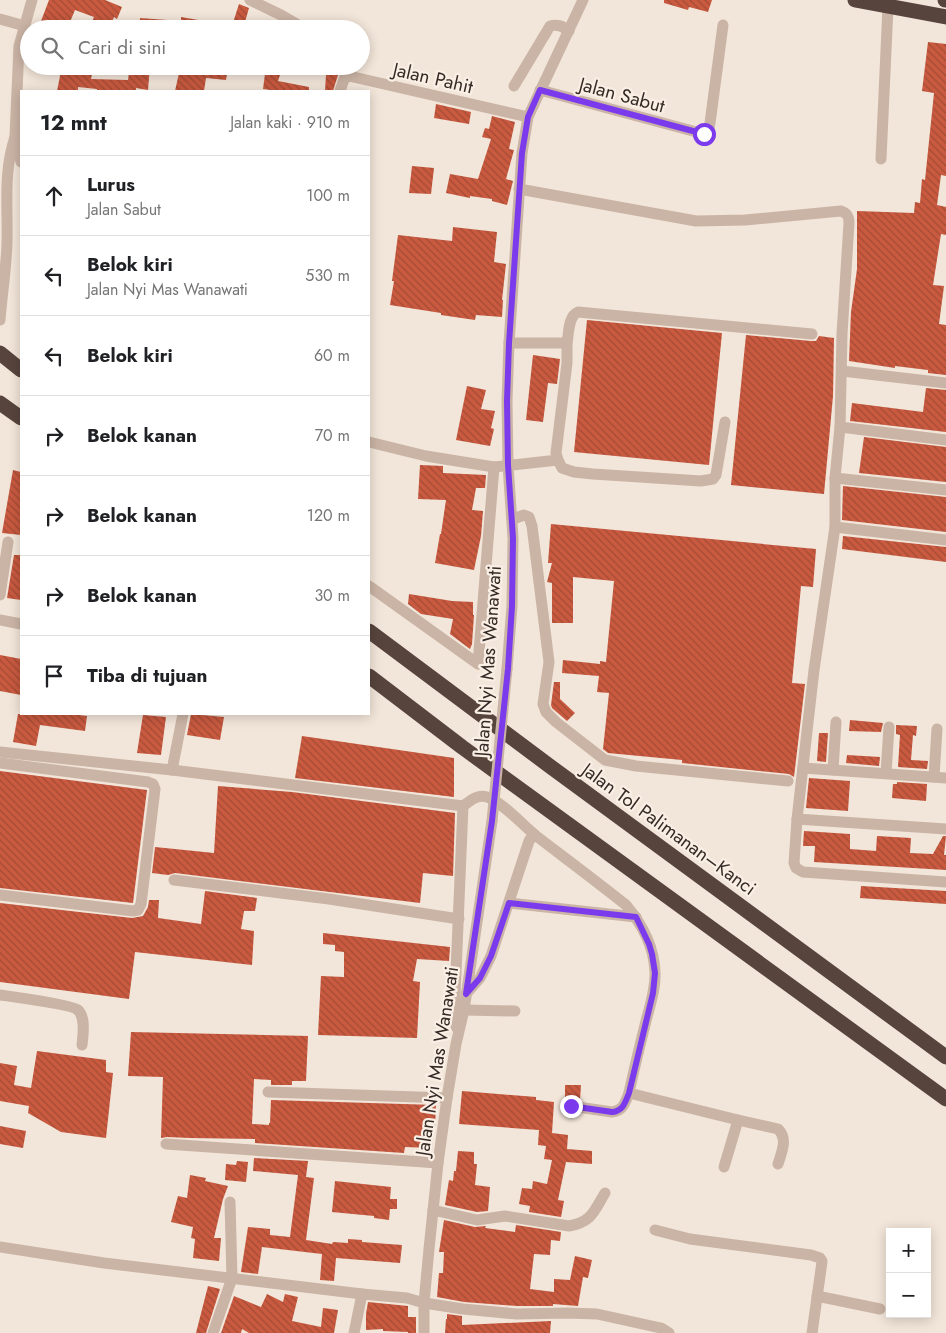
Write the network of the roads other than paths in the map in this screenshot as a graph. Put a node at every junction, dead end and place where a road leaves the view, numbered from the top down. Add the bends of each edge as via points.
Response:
1 (32, 0) edge
2 (250, 0) edge
3 (583, 0) edge
4 (855, 0) edge
5 (888, 7) junction
6 (946, 17) edge
7 (0, 18) edge
8 (26, 20) edge
9 (291, 20) edge
10 (20, 25) edge
11 (723, 25) dead end
12 (569, 31) junction
13 (20, 42) edge
14 (514, 86) dead end
15 (340, 90) edge
16 (540, 90) junction
17 (528, 117) junction
18 (14, 137) junction
19 (5, 148) edge
20 (20, 158) edge
21 (881, 159) dead end
22 (519, 189) junction
23 (0, 320) edge
24 (812, 334) dead end
25 (509, 343) junction
26 (568, 343) junction
27 (0, 353) edge
28 (20, 369) edge
29 (842, 371) junction
30 (946, 383) edge
31 (0, 403) edge
32 (20, 417) edge
33 (725, 422) dead end
34 (840, 427) junction
35 (946, 440) edge
36 (370, 442) edge
37 (558, 460) junction
38 (508, 465) junction
39 (494, 467) junction
40 (835, 478) junction
41 (946, 490) edge
42 (513, 519) junction
43 (835, 527) junction
44 (946, 540) edge
45 (8, 542) dead end
46 (370, 587) edge
47 (0, 595) edge
48 (0, 620) edge
49 (20, 624) edge
50 (370, 632) edge
51 (370, 677) edge
52 (183, 715) edge
53 (836, 722) dead end
54 (889, 727) dead end
55 (937, 729) dead end
56 (0, 752) edge
57 (0, 763) edge
58 (803, 768) junction
59 (172, 770) junction
60 (833, 770) junction
61 (886, 774) junction
62 (940, 777) edge
63 (788, 781) dead end
64 (463, 806) junction
65 (797, 820) junction
66 (946, 829) edge
67 (534, 834) junction
68 (174, 880) dead end
69 (946, 882) edge
70 (0, 895) edge
71 (509, 903) junction
72 (636, 917) junction
73 (459, 919) junction
74 (466, 994) junction
75 (0, 995) edge
76 (464, 1010) junction
77 (515, 1011) dead end
78 (456, 1044) junction
79 (82, 1045) dead end
80 (946, 1058) edge
81 (268, 1092) dead end
82 (629, 1093) junction
83 (447, 1098) junction
84 (946, 1099) edge
85 (571, 1106) dead end
86 (738, 1120) junction
87 (166, 1144) dead end
88 (438, 1163) junction
89 (778, 1164) dead end
90 (724, 1167) dead end
91 (605, 1193) dead end
92 (230, 1202) dead end
93 (433, 1210) junction
94 (655, 1230) dead end
95 (0, 1247) edge
96 (232, 1278) junction
97 (362, 1294) junction
98 (817, 1296) junction
99 (424, 1303) junction
100 (880, 1309) dead end
101 (213, 1333) edge
102 (354, 1333) edge
103 (424, 1333) edge
104 (669, 1333) edge
105 (812, 1333) edge

1 - 8 street
2 - 9 street
3 - 12 street, Jalan Nyi Mas Wanawati
4 - 5 highway
5 - 6 highway
5 - 21 street
7 - 10 street
11 - 16 street, Jalan Sabut via 709,130 704,134
12 - 14 street via 561,26 550,26
12 - 16 street, Jalan Nyi Mas Wanawati
13 - 18 street
15 - 17 street, Jalan Pahit via 344,79 349,76
16 - 17 street, Jalan Nyi Mas Wanawati
17 - 22 street, Jalan Nyi Mas Wanawati
18 - 19 street
18 - 20 street
19 - 23 street via 7,245
22 - 25 street, Jalan Nyi Mas Wanawati
22 - 29 street via 696,221 845,212 849,223
24 - 26 street via 578,312 572,317
25 - 26 street
25 - 38 street, Jalan Nyi Mas Wanawati
26 - 37 street via 556,454
27 - 28 highway
29 - 30 street
29 - 34 street
31 - 32 highway
33 - 37 street via 716,476 701,482 574,472 562,468
34 - 35 street
34 - 40 street
36 - 39 street via 426,456
37 - 38 street
38 - 39 street
38 - 42 street, Jalan Nyi Mas Wanawati
39 - 46 street via 478,664
40 - 41 street
40 - 43 street
42 - 63 street via 524,515 529,517 532,526 549,662 543,704 556,722 605,760 616,763
42 - 74 street, Jalan Nyi Mas Wanawati, bridge via 508,669 492,821
43 - 44 street
43 - 58 street
45 - 47 street
48 - 49 street
50 - 80 highway, Jalan Tol Palimanan–Kanci
51 - 84 highway
52 - 59 street
53 - 60 street
54 - 61 street
55 - 62 street
56 - 59 street
57 - 70 street via 148,782 155,789 138,910
58 - 60 street
58 - 65 street
59 - 64 street
60 - 61 street
61 - 62 street
64 - 67 street via 472,799 486,797
64 - 73 street
65 - 66 street
65 - 69 street via 794,863 803,872
67 - 71 street via 529,840
67 - 72 street via 626,905
68 - 73 street
71 - 72 street
71 - 74 street via 491,956 480,978
72 - 82 street via 649,944 655,973
73 - 78 street
74 - 76 street, Jalan Nyi Mas Wanawati
75 - 79 street via 78,1010 83,1026
76 - 77 street
76 - 78 street, Jalan Nyi Mas Wanawati
78 - 83 street, Jalan Nyi Mas Wanawati
81 - 83 street
82 - 85 street via 624,1107 618,1112
82 - 86 street
83 - 88 street, Jalan Nyi Mas Wanawati
86 - 89 street via 778,1129 783,1134
86 - 90 street
87 - 88 street
88 - 93 street, Jalan Nyi Mas Wanawati
91 - 93 street via 588,1220 569,1226 505,1216 477,1220
92 - 96 street
93 - 99 street, Jalan Nyi Mas Wanawati
94 - 98 street via 690,1239 820,1258
95 - 96 street
96 - 97 street
96 - 101 street
97 - 99 street
97 - 102 street
98 - 100 street
98 - 105 street
99 - 103 street, Jalan Nyi Mas Wanawati
99 - 104 street via 516,1314 597,1314 661,1328

